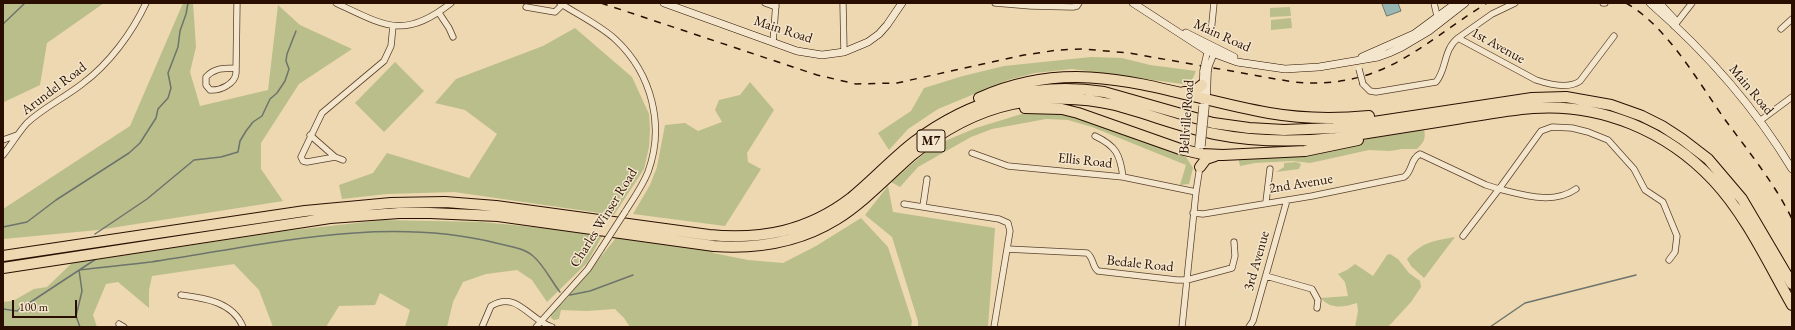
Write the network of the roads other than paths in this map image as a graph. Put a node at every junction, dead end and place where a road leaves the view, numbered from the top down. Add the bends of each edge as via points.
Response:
1 (146, 3) edge
2 (237, 3) edge
3 (336, 3) edge
4 (451, 3) edge
5 (664, 3) edge
6 (765, 3) edge
7 (843, 3) edge
8 (902, 3) edge
9 (995, 3) edge
10 (1133, 3) edge
11 (1213, 3) edge
12 (1434, 3) edge
13 (1456, 3) edge
14 (1465, 3) edge
15 (1515, 3) edge
16 (1650, 3) edge
17 (1658, 3) edge
18 (1692, 3) edge
19 (561, 4) edge
20 (1078, 4) edge
21 (776, 5) edge
22 (526, 7) dead end
23 (1446, 11) junction
24 (439, 13) junction
25 (1792, 19) edge
26 (1438, 21) junction
27 (1676, 24) junction
28 (393, 26) junction
29 (1781, 29) dead end
30 (1211, 33) dead end
31 (1614, 36) dead end
32 (453, 37) dead end
33 (1458, 38) junction
34 (773, 42) junction
35 (1212, 50) junction
36 (844, 52) junction
37 (1356, 59) junction
38 (236, 68) junction
39 (1205, 86) junction
40 (1178, 92) junction
41 (1566, 97) junction
42 (1792, 97) edge
43 (1204, 103) junction
44 (1224, 104) junction
45 (1761, 120) junction
46 (1403, 128) junction
47 (18, 135) junction
48 (310, 135) junction
49 (941, 135) junction
50 (1095, 136) dead end
51 (3, 140) edge
52 (1180, 149) junction
53 (328, 150) junction
54 (1200, 150) junction
55 (972, 153) dead end
56 (3, 155) edge
57 (1222, 155) junction
58 (335, 157) junction
59 (327, 158) junction
60 (343, 160) dead end
61 (891, 162) junction
62 (1198, 166) junction
63 (1270, 168) dead end
64 (1792, 169) edge
65 (1123, 177) junction
66 (927, 179) dead end
67 (1499, 189) junction
68 (1576, 189) dead end
69 (1196, 192) junction
70 (1287, 200) junction
71 (1266, 202) junction
72 (904, 204) dead end
73 (922, 206) junction
74 (1193, 213) junction
75 (1463, 236) dead end
76 (1234, 242) dead end
77 (1007, 249) junction
78 (3, 256) edge
79 (1669, 260) dead end
80 (3, 268) edge
81 (1266, 276) junction
82 (1187, 280) junction
83 (1792, 284) edge
84 (181, 295) dead end
85 (1792, 305) edge
86 (1317, 308) dead end
87 (540, 322) junction
88 (243, 327) edge
89 (482, 327) edge
90 (536, 327) edge
91 (552, 327) edge
92 (994, 327) edge
93 (1182, 327) edge
94 (1249, 327) edge

1 - 47 street, Arundel Road via 135,25 98,70 39,114
2 - 38 street
3 - 28 street
4 - 24 street
5 - 34 main road, Main Road
6 - 21 street
7 - 36 street
8 - 36 main road, Main Road via 879,34 863,46
9 - 20 street via 1073,7
10 - 35 main road, Main Road
11 - 30 street
12 - 23 street via 1439,9
12 - 26 street
13 - 23 main road, Main Road
14 - 26 main road, Main Road
15 - 33 street via 1492,14
16 - 27 main road, Main Road
17 - 27 main road, Main Road
18 - 27 street
19 - 22 street via 555,12
19 - 87 street, Charles Winser Road, bridge via 602,29 634,60 650,94 655,124 653,154 644,181 588,269
21 - 34 street
23 - 26 main road, Main Road
24 - 28 street via 413,25
24 - 32 street
25 - 29 street
26 - 37 main road, Main Road via 1402,47 1378,57
27 - 45 main road, Main Road
28 - 48 street via 391,46 384,61 325,109
31 - 33 street, 1st Avenue via 1580,81 1573,85 1547,84 1536,80
33 - 37 street, 1st Avenue, bridge via 1448,49 1436,82 1370,91 1363,84
34 - 36 main road, Main Road via 822,55
35 - 37 main road, Main Road via 1262,66 1298,69
35 - 39 street, Bellville Road via 1206,69
38 - 38 street via 219,68 213,71 205,80 209,89 215,90 232,83 236,79
39 - 40 highway via 1193,92
39 - 43 street, Bellville Road
39 - 44 highway via 1212,96
40 - 43 highway
40 - 61 highway via 1093,77 1053,77 1029,81 992,92 954,111 905,145
41 - 44 highway via 1520,96 1344,118 1285,115
41 - 61 highway, M7 via 1504,101 1334,128 1284,130 1213,123 1104,92 1074,89 1040,90 997,98 964,111 934,128
41 - 83 highway, M7 via 1606,104 1642,116 1662,126 1701,153 1742,199
42 - 45 street
43 - 44 highway
43 - 54 street, Bellville Road, bridge
45 - 64 main road, Main Road
46 - 49 highway, M7 via 1310,140 1260,140 1196,130 1115,105 1054,100 1011,104 990,110
46 - 57 highway via 1305,151
46 - 85 highway, M7 via 1509,111 1551,108 1586,110 1646,130 1675,147 1713,180 1737,210
47 - 51 street, Arundel Road
47 - 56 street, Arundel Road
48 - 53 street
48 - 59 street via 301,154 302,159 307,162
49 - 52 highway via 1008,111 1028,108 1062,109
49 - 80 highway, M7 via 838,218 816,230 769,245 740,248 714,246 498,216 399,213 330,218
50 - 65 street via 1107,142 1117,152
52 - 54 highway
52 - 62 highway via 1191,156
53 - 58 street
53 - 59 street
54 - 57 highway
54 - 62 street, Bellville Road
55 - 65 street, Ellis Road via 1008,166
57 - 62 highway via 1206,158
58 - 59 street
58 - 60 street
61 - 78 highway, M7 via 850,198 827,214 790,230 751,237 709,235 496,206 418,202 365,204 305,211
62 - 69 street, Bellville Road
63 - 71 street
65 - 69 street, Ellis Road
66 - 73 street
67 - 68 street via 1538,198 1569,194
67 - 70 street, 2nd Avenue via 1420,154 1414,158 1405,177
67 - 75 street
67 - 79 street via 1544,129 1562,126 1580,129 1608,140 1634,169 1647,192 1663,202 1677,236 1675,252
69 - 74 street, Bellville Road
70 - 71 street, 2nd Avenue
70 - 81 street, 3rd Avenue
71 - 74 street, 2nd Avenue via 1203,214
72 - 73 street
73 - 77 street via 1005,221 1010,229
74 - 82 street, Bellville Road
76 - 82 street via 1232,268
77 - 82 street, Bedale Road via 1085,253 1090,256 1098,271
77 - 92 street
81 - 86 street via 1312,289 1318,300
81 - 94 street, 3rd Avenue
82 - 93 street, Bellville Road
84 - 88 street via 216,302 228,308
87 - 89 street via 513,302 502,300 491,306
87 - 90 street, Charles Winser Road
87 - 91 street

